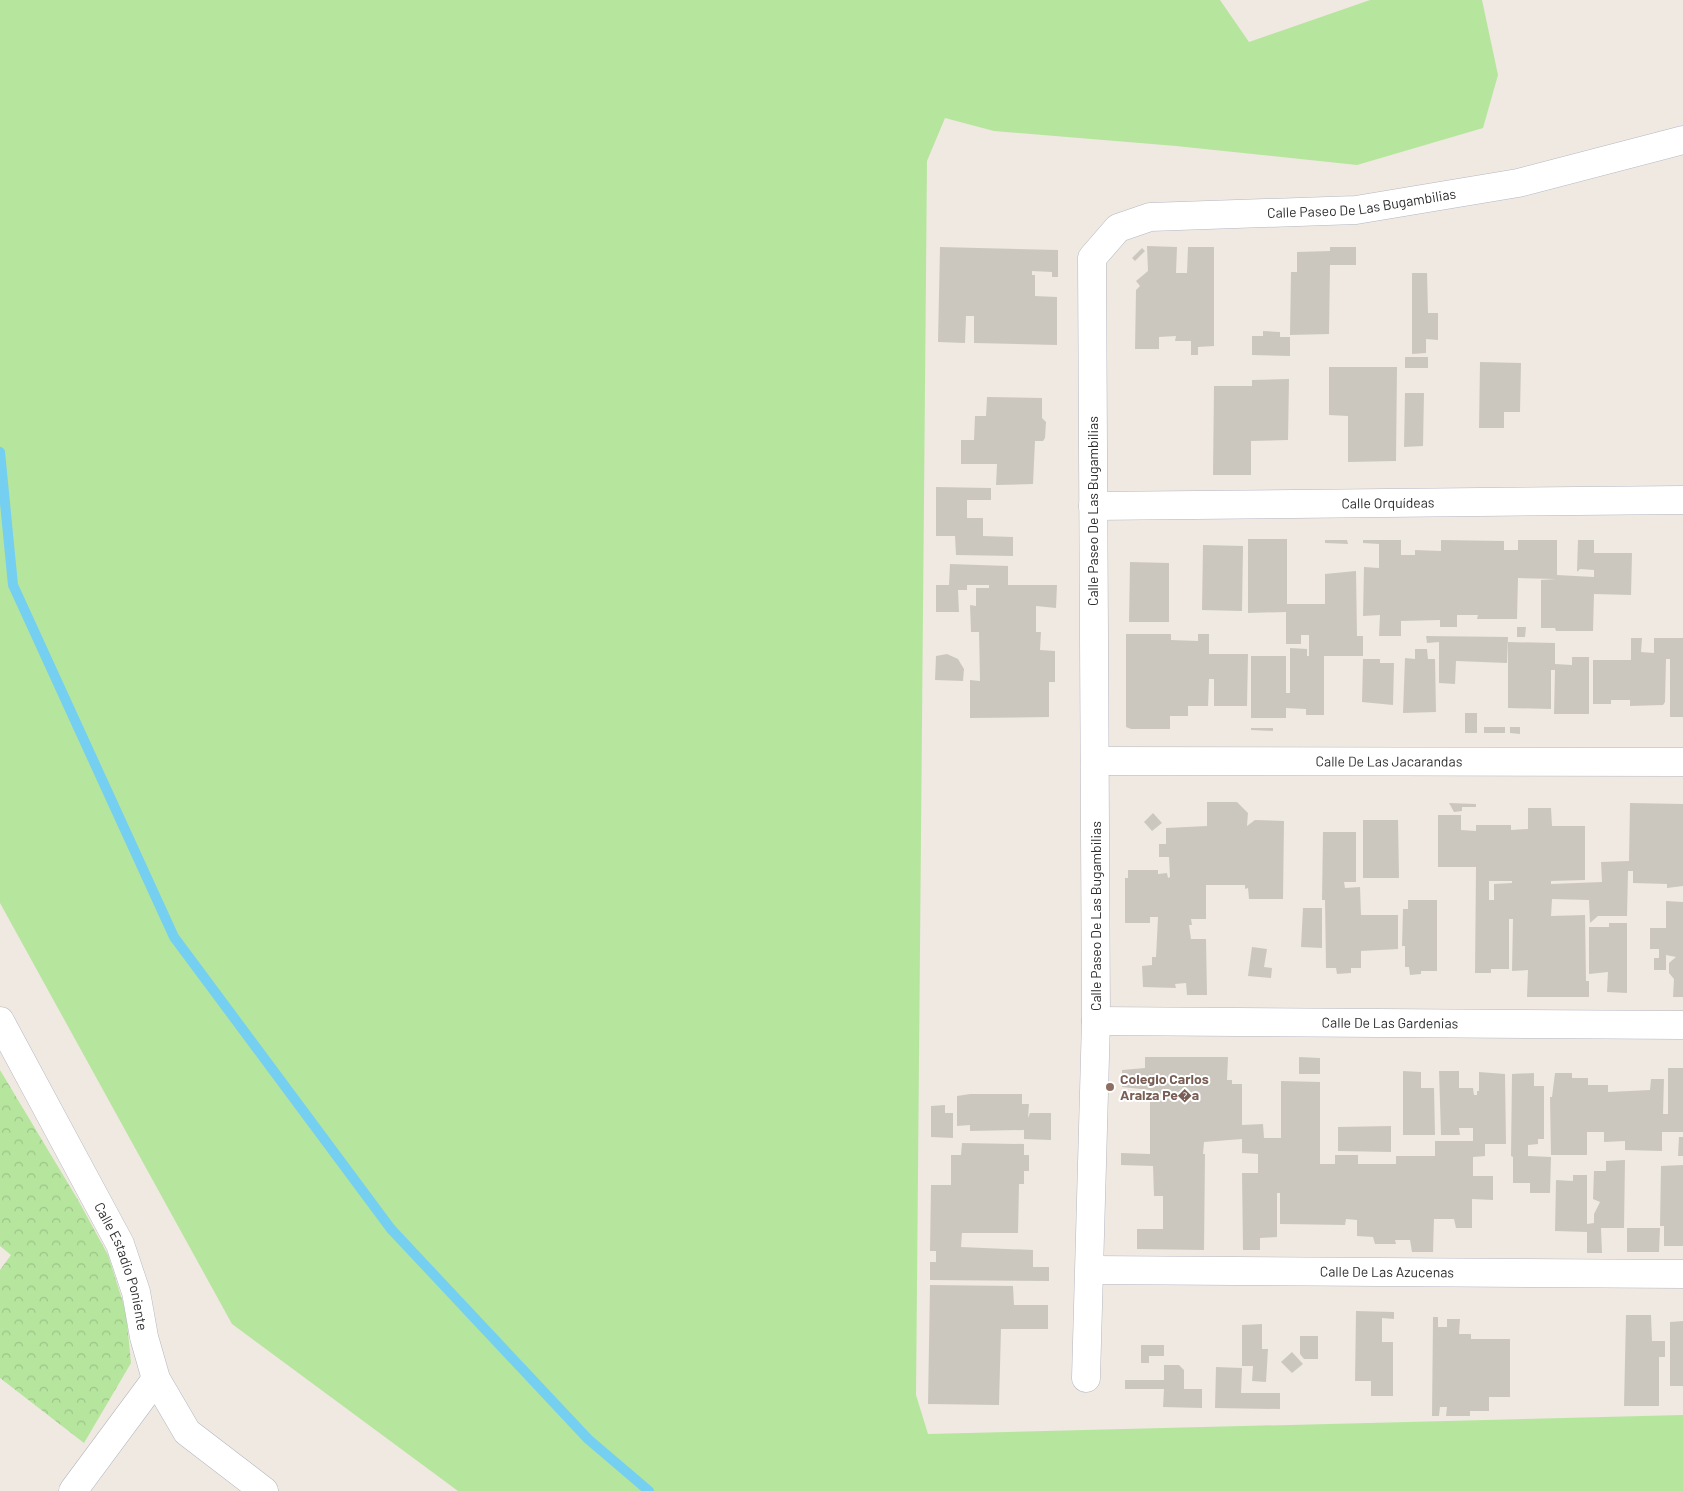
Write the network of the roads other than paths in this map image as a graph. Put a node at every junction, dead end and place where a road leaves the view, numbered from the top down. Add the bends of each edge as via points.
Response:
1 (1683, 140) edge
2 (1683, 500) edge
3 (1093, 506) junction
4 (1094, 761) junction
5 (1683, 762) edge
6 (1096, 1021) junction
7 (1683, 1025) edge
8 (3, 1033) edge
9 (1091, 1270) junction
10 (1683, 1274) edge
11 (1086, 1378) dead end
12 (156, 1379) junction
13 (73, 1491) edge
14 (264, 1491) edge

1 - 3 street, Calle Paseo De Las Bugambilias via 1518,183 1356,210 1150,217 1118,228 1092,258
2 - 3 street, Calle Orquídeas
3 - 4 street, Calle Paseo De Las Bugambilias
4 - 5 street, Calle De Las Jacarandas
4 - 6 street, Calle Paseo De Las Bugambilias
6 - 7 street, Calle De Las Gardenias
6 - 9 street, Calle Paseo De Las Bugambilias
8 - 12 street, Calle Estadio Poniente via 120,1244 136,1292
9 - 10 street, Calle De Las Azucenas
9 - 11 street, Calle Paseo De Las Bugambilias
12 - 13 street
12 - 14 street, Calle Estadio Poniente via 187,1432

